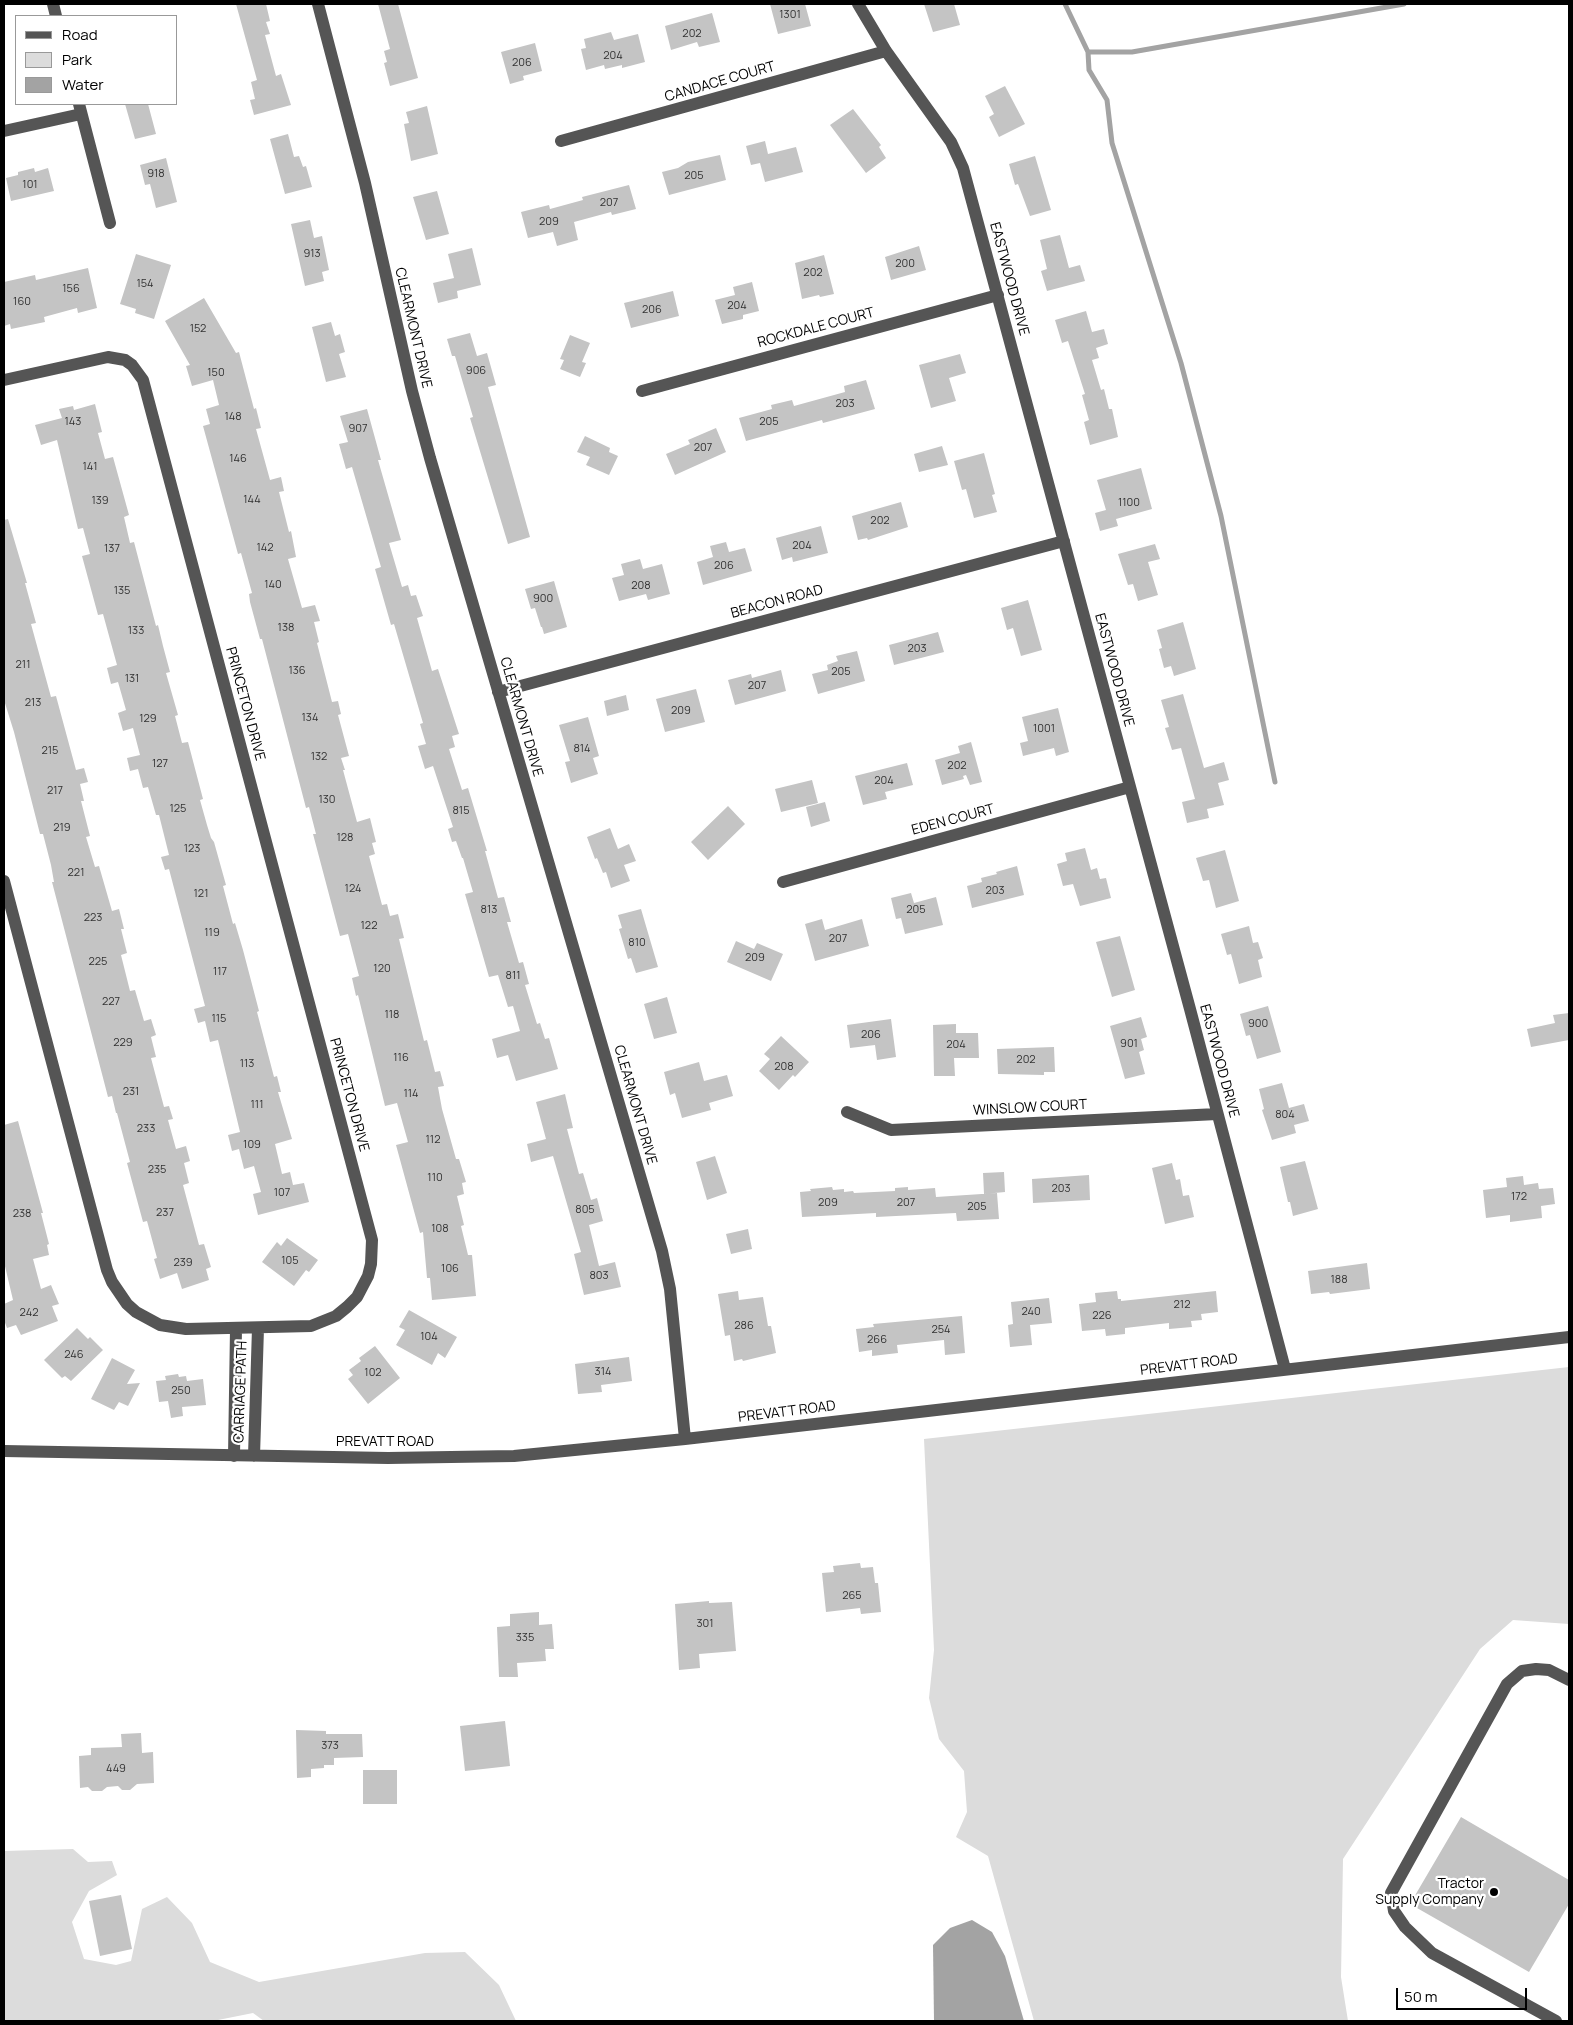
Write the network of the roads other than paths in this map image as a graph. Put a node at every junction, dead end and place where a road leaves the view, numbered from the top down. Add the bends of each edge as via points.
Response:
1 (318, 4) edge
2 (858, 4) edge
3 (886, 51) junction
4 (80, 109) edge
5 (4, 131) edge
6 (561, 142) dead end
7 (110, 223) dead end
8 (998, 295) junction
9 (4, 380) edge
10 (642, 391) dead end
11 (1064, 541) junction
12 (498, 692) junction
13 (1130, 787) junction
14 (4, 881) edge
15 (783, 882) dead end
16 (847, 1112) dead end
17 (1217, 1114) junction
18 (236, 1328) junction
19 (258, 1328) junction
20 (1569, 1337) edge
21 (1285, 1369) junction
22 (685, 1439) junction
23 (4, 1451) edge
24 (234, 1456) junction
25 (254, 1456) junction
26 (1569, 1680) edge
27 (1556, 2021) edge

1 - 12 street, CLEARMONT DRIVE via 365,184 412,391
2 - 3 street, EASTWOOD DRIVE
3 - 6 street, CANDACE COURT
3 - 8 street, EASTWOOD DRIVE via 951,142 963,168
4 - 5 street
4 - 7 street
8 - 10 street, ROCKDALE COURT
8 - 11 street, EASTWOOD DRIVE
9 - 19 street, PRINCETON DRIVE via 108,357 125,360 143,380 372,1240 371,1264 363,1287 336,1316 311,1326
11 - 12 street, BEACON ROAD
11 - 13 street, EASTWOOD DRIVE
12 - 22 street, CLEARMONT DRIVE via 662,1251 670,1289
13 - 15 street, EDEN COURT
13 - 17 street, EASTWOOD DRIVE
14 - 18 street, PRINCETON DRIVE via 112,1282 118,1294 136,1312 160,1325 186,1329
16 - 17 street, WINSLOW COURT via 891,1130
17 - 21 street, EASTWOOD DRIVE
18 - 19 street, PRINCETON DRIVE
18 - 24 street, CARRIAGE PATH
19 - 25 street, CARRIAGE PATH
20 - 21 street, PREVATT ROAD
21 - 22 street, PREVATT ROAD
22 - 25 street, PREVATT ROAD via 514,1456
23 - 24 street, PREVATT ROAD
24 - 25 street, PREVATT ROAD
26 - 27 street via 1548,1670 1536,1669 1522,1671 1507,1684 1391,1893 1394,1911 1405,1927 1432,1953

